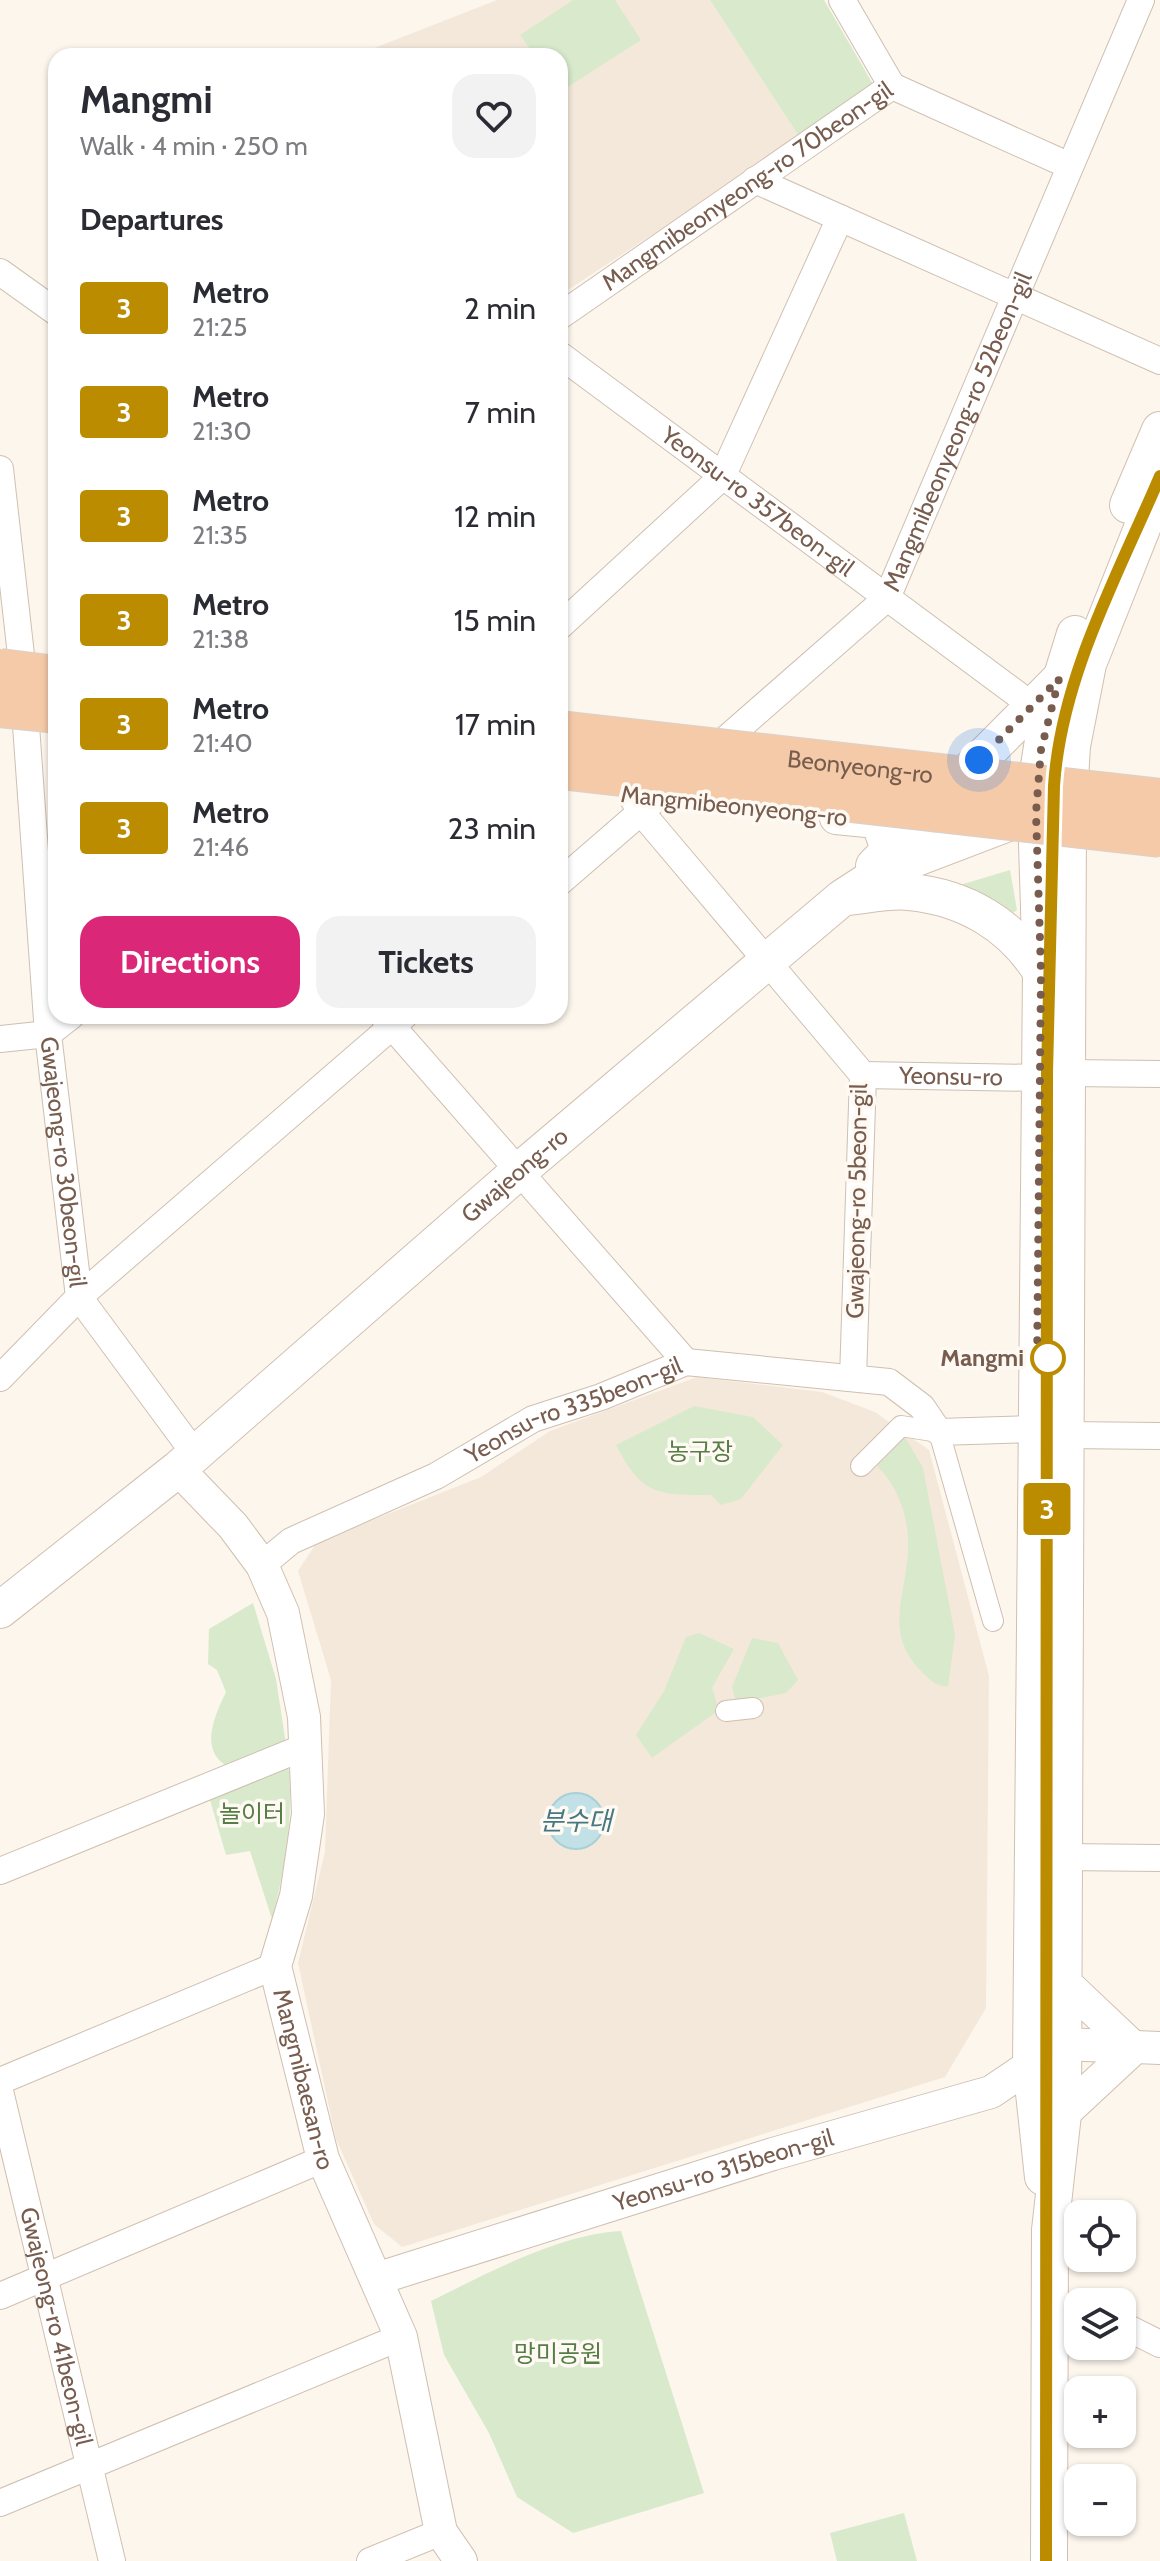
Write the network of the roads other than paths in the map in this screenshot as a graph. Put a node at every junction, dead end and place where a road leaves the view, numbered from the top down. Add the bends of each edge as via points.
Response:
1 (842, 0) edge
2 (1141, 0) edge
3 (892, 86) junction
4 (1070, 166) junction
5 (755, 180) junction
6 (840, 218) junction
7 (0, 272) edge
8 (1015, 296) junction
9 (48, 306) edge
10 (568, 310) edge
11 (568, 361) edge
12 (1160, 361) edge
13 (1160, 430) edge
14 (0, 469) edge
15 (722, 477) junction
16 (1160, 483) edge
17 (887, 598) junction
18 (568, 619) edge
19 (48, 668) edge
20 (1059, 679) junction
21 (24, 695) edge
22 (1033, 706) junction
23 (568, 715) edge
24 (620, 720) junction
25 (732, 733) junction
26 (568, 734) edge
27 (979, 760) junction
28 (568, 768) edge
29 (1160, 782) edge
30 (568, 788) edge
31 (1160, 801) edge
32 (643, 802) junction
33 (1052, 812) junction
34 (1160, 819) edge
35 (1160, 835) edge
36 (888, 852) junction
37 (1160, 855) edge
38 (568, 874) edge
39 (842, 898) junction
40 (765, 963) junction
41 (1041, 972) junction
42 (61, 1024) edge
43 (388, 1024) edge
44 (396, 1024) edge
45 (48, 1034) junction
46 (0, 1039) edge
47 (1160, 1074) edge
48 (863, 1075) junction
49 (1054, 1075) junction
50 (518, 1172) junction
51 (79, 1297) junction
52 (686, 1362) junction
53 (0, 1378) edge
54 (853, 1378) junction
55 (939, 1432) junction
56 (1050, 1432) junction
57 (1160, 1436) edge
58 (186, 1462) junction
59 (861, 1466) dead end
60 (262, 1565) junction
61 (0, 1610) edge
62 (993, 1621) dead end
63 (753, 1708) dead end
64 (726, 1711) dead end
65 (307, 1746) junction
66 (1062, 1857) junction
67 (1160, 1858) edge
68 (0, 1871) edge
69 (275, 1966) junction
70 (1061, 1979) junction
71 (1062, 2044) junction
72 (1147, 2048) edge
73 (1031, 2065) junction
74 (0, 2081) edge
75 (0, 2091) edge
76 (1063, 2114) junction
77 (323, 2159) junction
78 (1050, 2230) junction
79 (45, 2277) junction
80 (376, 2279) junction
81 (0, 2296) edge
82 (1064, 2306) edge
83 (1136, 2332) edge
84 (401, 2337) junction
85 (1160, 2344) edge
86 (89, 2465) junction
87 (0, 2503) edge
88 (441, 2532) junction
89 (112, 2561) edge
90 (370, 2561) edge
91 (461, 2561) edge
92 (1049, 2561) edge

1 - 3 street, Mangmibeonyeong-ro 70beon-gil
2 - 4 street, Mangmibeonyeong-ro 52beon-gil
3 - 4 street
3 - 5 street, Mangmibeonyeong-ro 70beon-gil
4 - 8 street, Mangmibeonyeong-ro 52beon-gil
5 - 6 street
5 - 10 street, Mangmibeonyeong-ro 70beon-gil
6 - 8 street
6 - 15 street
7 - 9 street
8 - 12 street
8 - 17 street, Mangmibeonyeong-ro 52beon-gil
11 - 15 street, Yeonsu-ro 357beon-gil
13 - 20 main road
14 - 21 street, Gwajeong-ro 30beon-gil
15 - 17 street, Yeonsu-ro 357beon-gil
15 - 18 street
16 - 33 main road via 1088,664
17 - 22 street, Yeonsu-ro 357beon-gil
17 - 25 street, Mangmibeonyeong-ro 52beon-gil
19 - 21 street
20 - 22 main road
20 - 33 main road via 1044,734
21 - 45 street, Gwajeong-ro 30beon-gil
22 - 27 main road
23 - 24 street
24 - 25 street
24 - 32 street
25 - 27 street
25 - 32 street, Mangmibeonyeong-ro 52beon-gil
26 - 31 highway, Beonyeong-ro, bridge
27 - 36 main road
28 - 35 highway, Beonyeong-ro, bridge
29 - 33 street via 1107,777
30 - 32 street, Mangmibeonyeong-ro
32 - 36 street, Mangmibeonyeong-ro via 877,822
32 - 38 street, Mangmibeonyeong-ro 52beon-gil
32 - 40 street, Gwajeong-ro 5beon-gil
33 - 34 street
33 - 37 street via 1106,849
33 - 39 main road, Gwajeong-ro via 908,859
33 - 41 main road
33 - 49 main road
36 - 39 main road
39 - 40 main road, Gwajeong-ro
39 - 41 main road via 909,892 965,906 995,920 1027,949
40 - 48 street, Gwajeong-ro 5beon-gil
40 - 50 main road, Gwajeong-ro
41 - 49 main road
42 - 45 street
43 - 51 street
44 - 50 street
45 - 46 street
45 - 51 street, Gwajeong-ro 30beon-gil
47 - 49 street, Yeonsu-ro
48 - 49 street, Yeonsu-ro
48 - 54 street, Gwajeong-ro 5beon-gil
49 - 56 main road
50 - 52 street
50 - 58 main road, Gwajeong-ro
51 - 53 street
51 - 58 street, Gwajeong-ro 30beon-gil
52 - 54 street, Yeonsu-ro 335beon-gil
52 - 60 street, Yeonsu-ro 335beon-gil via 533,1419 436,1476 291,1541
54 - 55 street, Yeonsu-ro 335beon-gil via 889,1382 922,1407
55 - 56 street
55 - 59 street via 901,1426
55 - 62 street
56 - 57 street
56 - 66 main road
56 - 73 main road
58 - 60 street, Mangmibaesan-ro
58 - 61 main road, Gwajeong-ro
60 - 65 street, Mangmibaesan-ro via 283,1613
63 - 64 street
65 - 68 street
65 - 69 street, Mangmibaesan-ro via 308,1814 296,1896
66 - 67 street
66 - 70 main road
69 - 74 street
69 - 77 street, Mangmibaesan-ro
70 - 71 main road
70 - 72 street
71 - 72 street
71 - 73 street, Yeonsu-ro 315beon-gil
71 - 76 main road
72 - 76 street
73 - 78 main road
73 - 80 street, Yeonsu-ro 315beon-gil via 991,2092 773,2154
75 - 79 street, Gwajeong-ro 41beon-gil
76 - 78 main road
77 - 79 street
77 - 80 street, Mangmibaesan-ro
78 - 82 main road
79 - 81 street
79 - 86 street, Gwajeong-ro 41beon-gil
80 - 84 street, Mangmibaesan-ro
82 - 92 main road
83 - 85 street
84 - 86 street
84 - 88 street, Mangmibaesan-ro
86 - 87 street
86 - 89 street, Gwajeong-ro 41beon-gil
88 - 90 street
88 - 91 street, Mangmibaesan-ro

